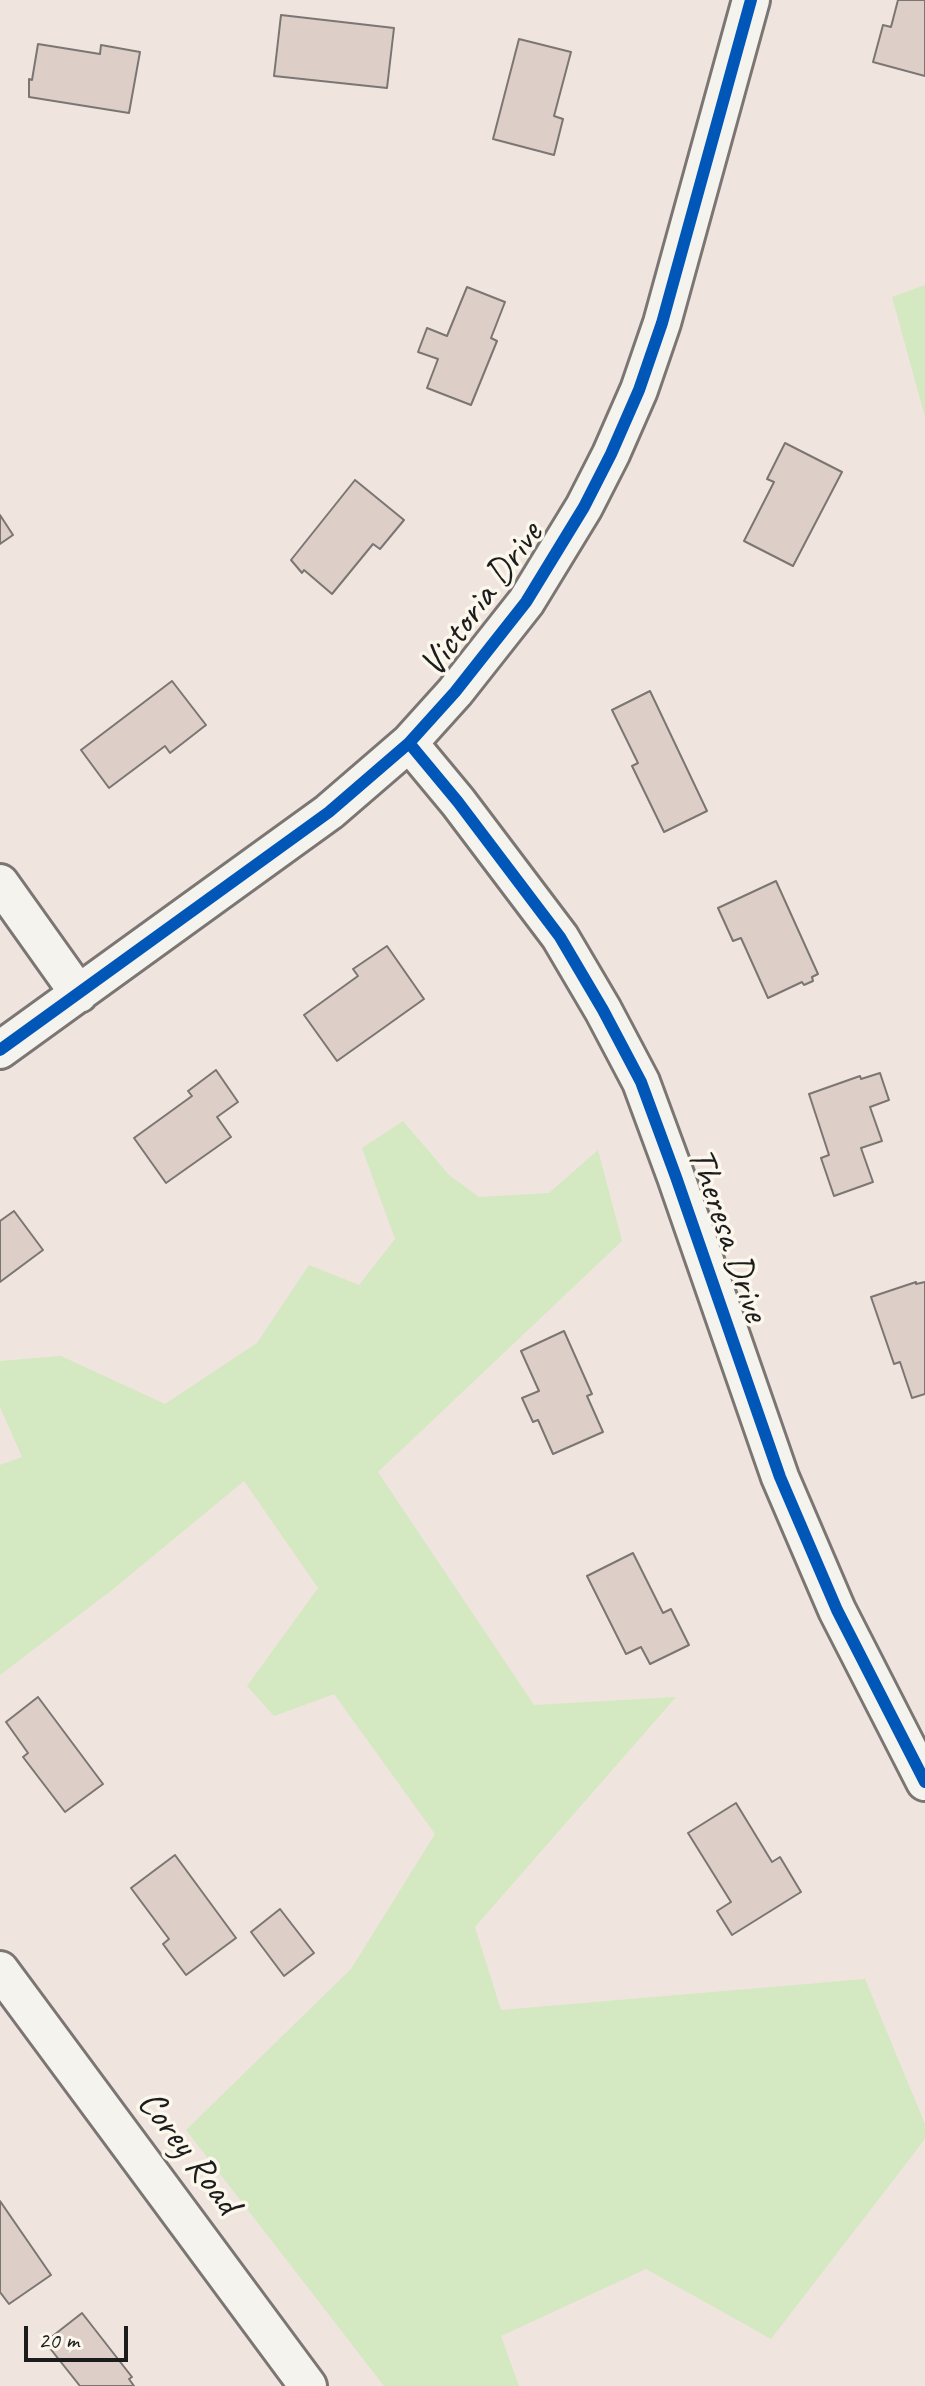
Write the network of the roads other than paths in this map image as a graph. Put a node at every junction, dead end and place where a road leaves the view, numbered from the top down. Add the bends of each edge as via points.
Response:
1 (751, 0) edge
2 (409, 743) junction
3 (0, 883) edge
4 (79, 994) junction
5 (0, 1050) edge
6 (925, 1782) edge
7 (0, 1970) edge
8 (308, 2386) edge

1 - 2 street, Victoria Drive via 662,323 611,454 526,602
2 - 4 street, Victoria Drive via 329,812
2 - 6 street, Theresa Drive via 560,937 641,1082 780,1477 837,1610
3 - 4 street
4 - 5 street, Victoria Drive
7 - 8 street, Corey Road

